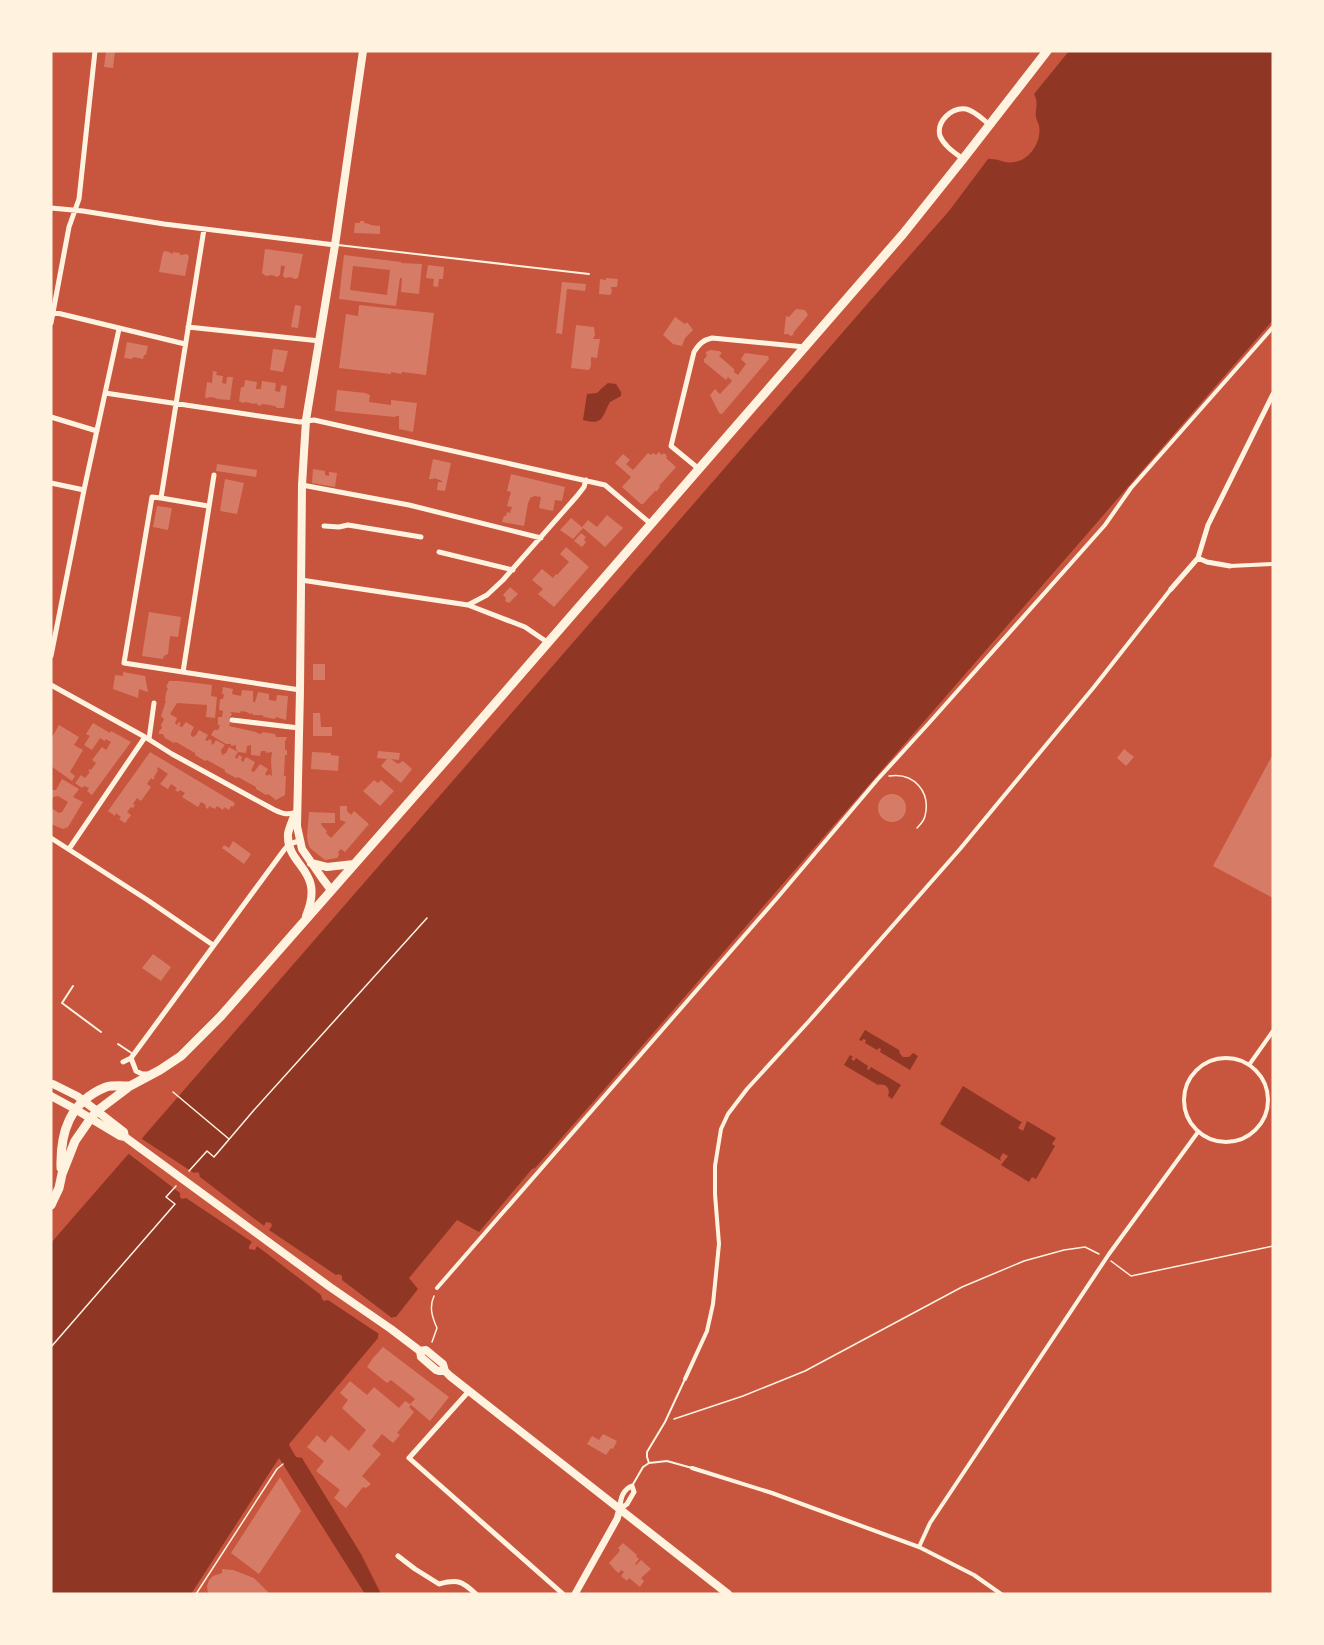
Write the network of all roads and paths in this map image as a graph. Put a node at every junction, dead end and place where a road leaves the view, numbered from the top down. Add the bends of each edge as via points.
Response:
1 (95, 51) edge
2 (363, 51) edge
3 (1047, 51) edge
4 (990, 124) junction
5 (963, 159) junction
6 (51, 208) edge
7 (76, 211) junction
8 (204, 229) junction
9 (335, 245) junction
10 (589, 274) dead end
11 (53, 312) junction
12 (51, 323) edge
13 (188, 327) junction
14 (1273, 327) edge
15 (119, 329) junction
16 (320, 341) junction
17 (186, 344) junction
18 (805, 347) junction
19 (105, 393) junction
20 (1273, 394) edge
21 (176, 403) junction
22 (51, 417) edge
23 (306, 420) junction
24 (97, 431) junction
25 (699, 469) junction
26 (214, 476) dead end
27 (586, 480) junction
28 (51, 483) edge
29 (302, 485) junction
30 (84, 490) junction
31 (161, 498) junction
32 (208, 506) junction
33 (651, 524) junction
34 (324, 526) dead end
35 (421, 537) dead end
36 (541, 538) junction
37 (439, 552) dead end
38 (1198, 558) junction
39 (1273, 564) edge
40 (1230, 566) joint
41 (513, 570) junction
42 (302, 580) junction
43 (1171, 589) joint
44 (468, 605) junction
45 (547, 642) junction
46 (51, 656) edge
47 (183, 672) junction
48 (51, 685) edge
49 (300, 690) junction
50 (154, 703) dead end
51 (232, 720) dead end
52 (299, 729) junction
53 (147, 738) junction
54 (877, 780) junction
55 (296, 812) junction
56 (916, 828) dead end
57 (51, 838) edge
58 (299, 841) junction
59 (289, 844) junction
60 (69, 849) junction
61 (311, 863) junction
62 (354, 864) junction
63 (331, 890) junction
64 (427, 918) dead end
65 (304, 920) junction
66 (213, 945) junction
67 (73, 986) dead end
68 (1273, 1031) edge
69 (101, 1032) dead end
70 (118, 1044) dead end
71 (133, 1057) junction
72 (123, 1062) dead end
73 (1249, 1065) junction
74 (152, 1075) junction
75 (51, 1084) edge
76 (130, 1086) junction
77 (173, 1092) dead end
78 (51, 1096) edge
79 (85, 1101) junction
80 (75, 1109) junction
81 (94, 1114) junction
82 (1198, 1132) junction
83 (229, 1139) junction
84 (62, 1174) junction
85 (187, 1174) dead end
86 (180, 1181) dead end
87 (51, 1205) edge
88 (1273, 1246) edge
89 (1107, 1258) junction
90 (437, 1288) joint
91 (431, 1346) dead end
92 (51, 1347) edge
93 (685, 1378) joint
94 (469, 1390) junction
95 (665, 1422) junction
96 (649, 1463) junction
97 (283, 1464) dead end
98 (692, 1468) joint
99 (632, 1486) joint
100 (620, 1509) junction
101 (919, 1546) junction
102 (398, 1556) dead end
103 (196, 1594) edge
104 (476, 1594) edge
105 (563, 1594) edge
106 (575, 1594) edge
107 (728, 1594) edge
108 (1001, 1594) edge

1 - 7 street
2 - 9 main road
3 - 4 highway
4 - 5 highway
4 - 5 street via 968,110 954,111 944,118 940,136
5 - 18 highway
6 - 7 street
7 - 8 street
7 - 11 street via 69,227
8 - 9 street
8 - 13 street
9 - 10 lane
9 - 16 main road
11 - 12 street
11 - 15 street
13 - 16 street
13 - 17 street
14 - 54 street via 1131,488 1105,525
15 - 17 street
15 - 19 street
16 - 23 main road
17 - 21 street
18 - 25 highway
18 - 25 street via 712,338 699,344 671,446
19 - 21 street
19 - 24 street
20 - 38 street via 1208,525
21 - 23 street
21 - 31 street
22 - 24 street
23 - 27 street
23 - 29 main road
24 - 30 street
25 - 33 highway
26 - 32 street
27 - 33 street via 605,484
27 - 36 street via 585,487
28 - 30 street
29 - 36 street via 409,505
29 - 42 main road
30 - 46 street
31 - 32 street
31 - 47 street via 152,497 124,663
32 - 47 street
33 - 45 highway
34 - 35 street via 348,525
36 - 41 street
37 - 41 street
38 - 40 street
38 - 43 street
39 - 40 street
41 - 44 street via 487,595
42 - 44 street
42 - 49 main road
43 - 93 street via 960,849 728,1114 721,1129 715,1166 719,1244 713,1304 707,1331
44 - 45 street via 525,627
45 - 62 highway
47 - 49 street
48 - 53 street
49 - 52 main road
50 - 53 street
51 - 52 street
52 - 55 main road
53 - 55 street via 279,812
53 - 60 street
54 - 56 path via 894,775 911,778 918,785 924,795 925,818
54 - 90 street
55 - 58 main road
55 - 59 main road via 288,833
57 - 60 street
58 - 59 street
58 - 61 main road
59 - 65 main road via 312,885
59 - 66 street
60 - 66 street
61 - 62 main road via 327,867
61 - 63 main road
62 - 63 highway
63 - 65 highway
64 - 83 path
65 - 74 highway via 204,1034 181,1056
66 - 71 street
67 - 69 lane via 62,1003
68 - 73 street
70 - 71 lane
71 - 72 street
71 - 74 street via 136,1071
73 - 82 street via 1238,1059 1211,1060 1189,1078 1184,1105
73 - 82 street via 1259,1073 1268,1096 1260,1124 1234,1142 1215,1141
74 - 76 highway
75 - 79 main road
76 - 79 highway via 108,1086
76 - 81 highway
77 - 83 path
78 - 80 main road
79 - 80 highway
79 - 81 main road
80 - 81 main road
80 - 84 highway via 58,1157
81 - 84 highway via 75,1141
81 - 94 main road via 420,1352 426,1350
82 - 89 street
83 - 85 path via 214,1157 207,1151
84 - 87 highway
86 - 92 path via 166,1197 175,1204
88 - 89 path via 1131,1276
89 - 95 path via 1085,1247 1024,1260 962,1287 805,1371
89 - 101 street via 930,1523
90 - 91 path via 432,1316 437,1328
93 - 95 lane
94 - 100 main road
94 - 105 street via 409,1458
95 - 96 lane via 647,1452
96 - 98 lane via 667,1461
96 - 99 lane
97 - 103 path
98 - 101 street
99 - 100 street via 632,1496
100 - 106 street
100 - 107 main road
101 - 108 street
102 - 104 street via 440,1584 464,1583

